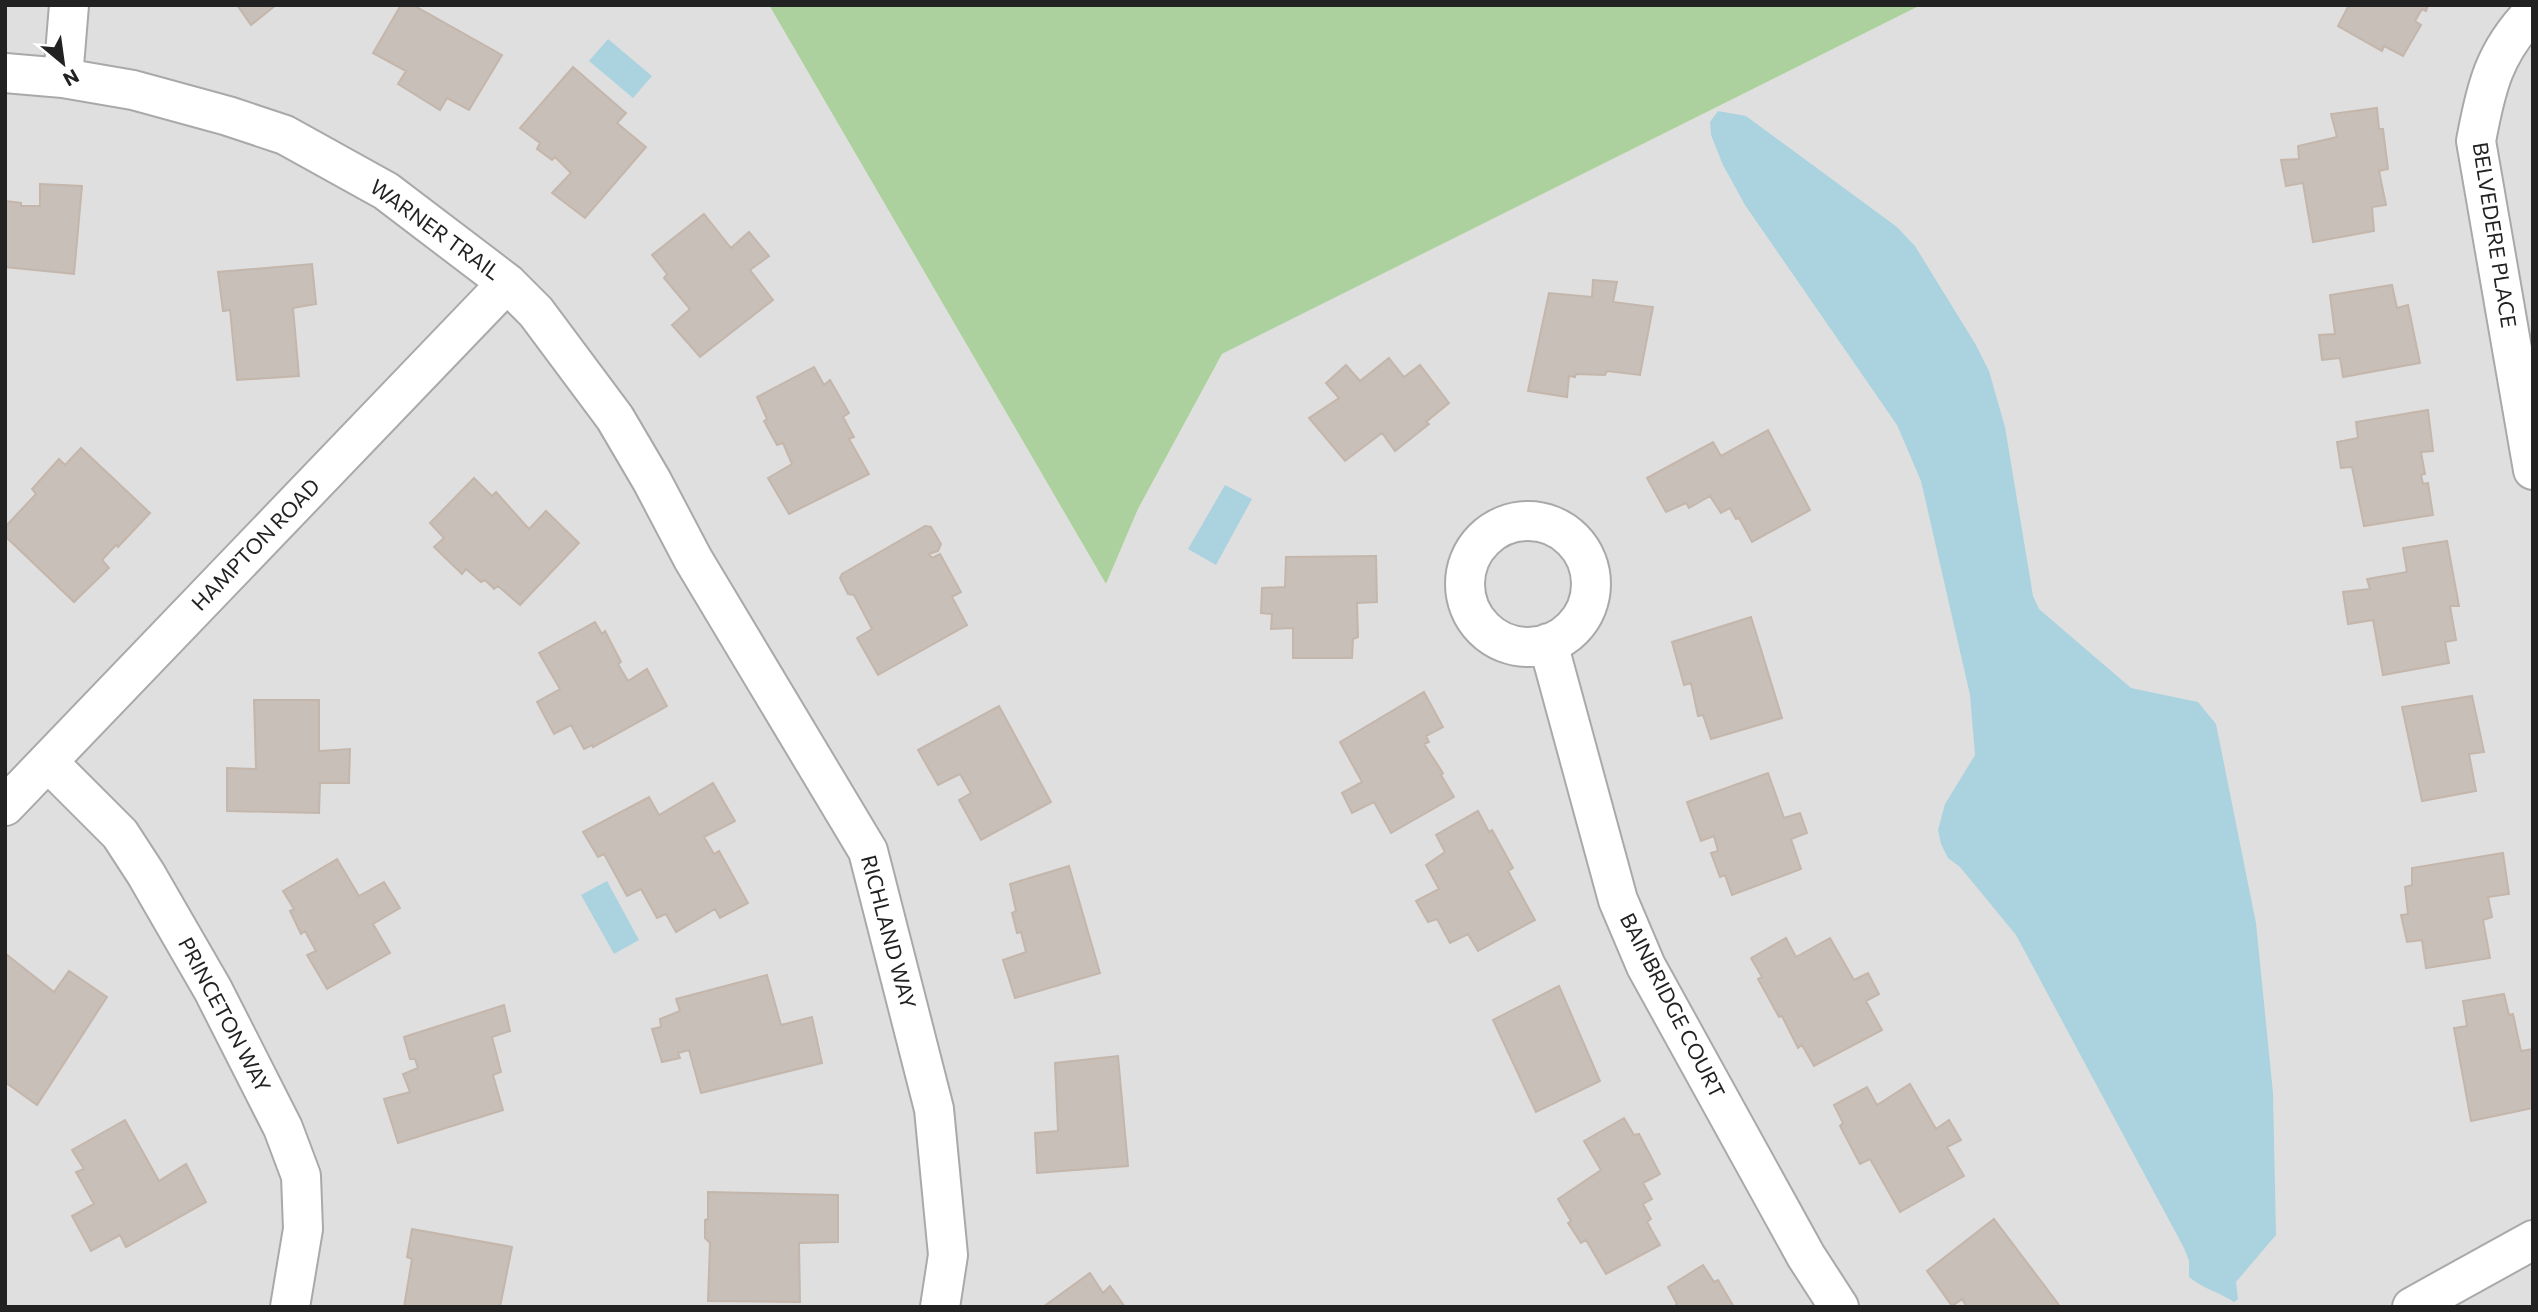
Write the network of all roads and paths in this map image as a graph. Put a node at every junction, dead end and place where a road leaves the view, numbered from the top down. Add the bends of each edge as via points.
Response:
1 (69, 5) edge
2 (2533, 12) edge
3 (5, 73) edge
4 (64, 78) junction
5 (508, 283) junction
6 (2533, 470) edge
7 (693, 559) joint
8 (1548, 643) dead end
9 (48, 762) junction
10 (5, 806) edge
11 (2533, 1240) edge
12 (290, 1307) edge
13 (940, 1307) edge
14 (1839, 1307) edge
15 (2412, 1307) edge

1 - 4 street
2 - 6 street, BELVEDERE PLACE via 2513,32 2493,68 2476,141
3 - 4 street, WARNER TRAIL
4 - 5 street, WARNER TRAIL via 133,90 285,135 386,191
5 - 7 street, WARNER TRAIL via 536,312 615,418
5 - 9 street, HAMPTON ROAD
7 - 13 street, RICHLAND WAY via 868,851 934,1109 948,1255
8 - 14 street, BAINBRIDGE COURT via 1618,900 1646,966 1806,1256
9 - 10 street, HAMPTON ROAD
9 - 12 street, PRINCETON WAY via 120,834 146,874 213,990 283,1128 301,1176 303,1229
11 - 15 street

